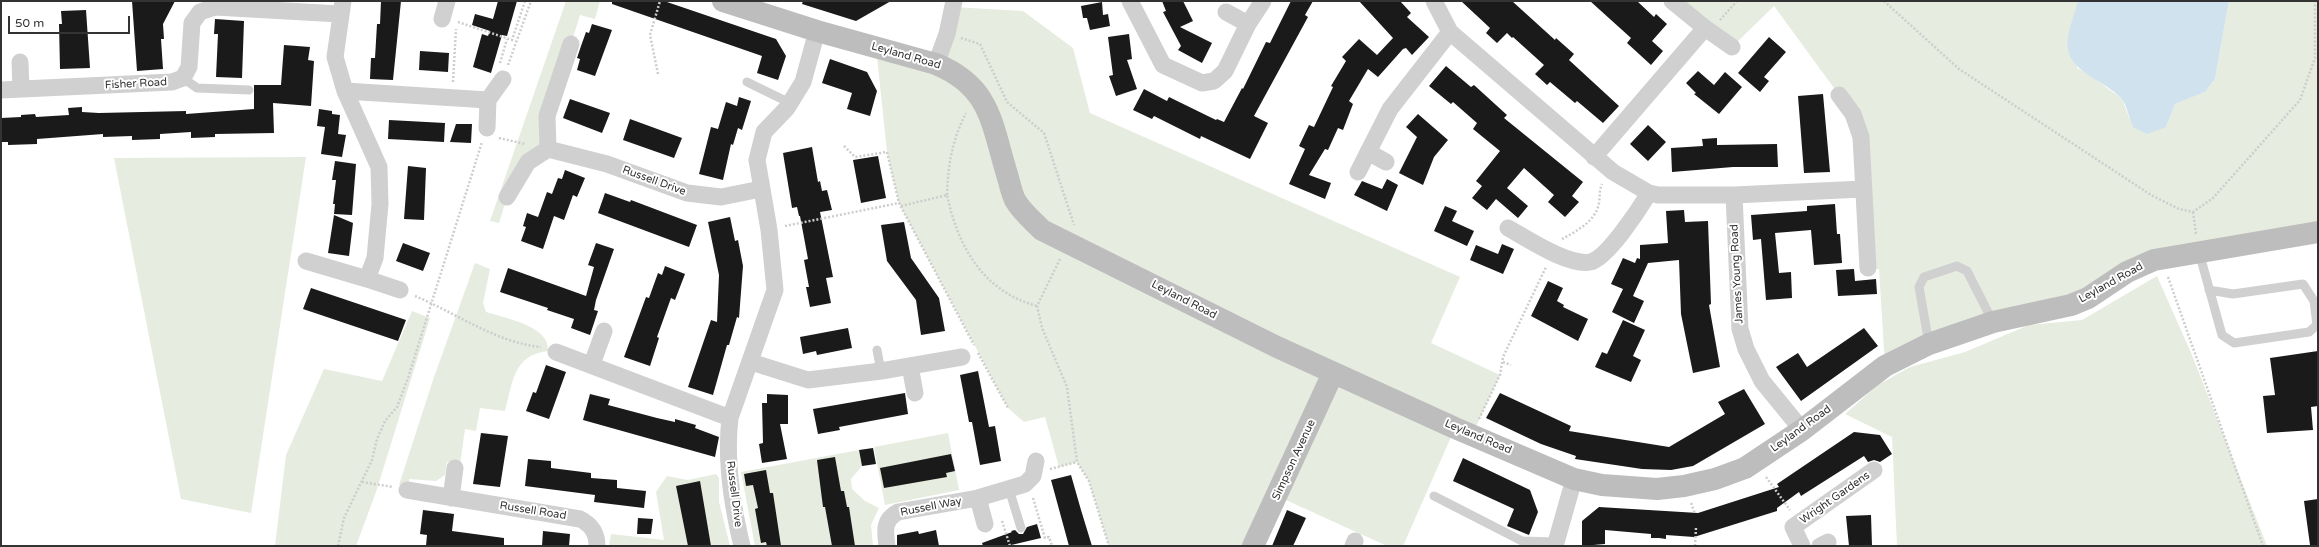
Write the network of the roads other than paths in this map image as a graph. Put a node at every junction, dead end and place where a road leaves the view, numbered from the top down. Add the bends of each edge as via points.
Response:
1 (447, 1) edge
2 (723, 1) edge
3 (954, 1) edge
4 (1130, 1) edge
5 (1264, 1) edge
6 (1434, 1) edge
7 (1672, 1) edge
8 (342, 8) edge
9 (1226, 12) dead end
10 (442, 19) dead end
11 (1248, 24) junction
12 (1707, 30) junction
13 (817, 31) junction
14 (1450, 32) junction
15 (571, 44) dead end
16 (1732, 47) dead end
17 (20, 62) dead end
18 (936, 64) junction
19 (183, 78) junction
20 (503, 79) road end
21 (747, 82) dead end
22 (21, 89) junction
23 (1, 90) edge
24 (249, 90) dead end
25 (345, 91) junction
26 (1839, 95) dead end
27 (488, 100) junction
28 (790, 103) junction
29 (486, 131) road end
30 (548, 149) junction
31 (1368, 152) junction
32 (1594, 157) junction
33 (1386, 162) dead end
34 (1358, 172) dead end
35 (761, 189) junction
36 (1863, 189) junction
37 (1649, 193) junction
38 (1734, 195) junction
39 (507, 197) dead end
40 (1508, 228) dead end
41 (2318, 232) edge
42 (2199, 252) junction
43 (306, 261) dead end
44 (1868, 268) dead end
45 (367, 279) junction
46 (400, 290) dead end
47 (2209, 290) junction
48 (1993, 322) junction
49 (604, 331) dead end
50 (1929, 344) junction
51 (876, 350) dead end
52 (556, 352) road end
53 (962, 356) dead end
54 (751, 362) junction
55 (592, 364) junction
56 (910, 366) junction
57 (881, 371) junction
58 (1333, 373) junction
59 (915, 393) dead end
60 (730, 418) junction
61 (1802, 430) junction
62 (455, 468) dead end
63 (1874, 470) dead end
64 (1026, 477) joint
65 (1574, 479) junction
66 (407, 490) road end
67 (1434, 496) dead end
68 (451, 498) junction
69 (978, 498) junction
70 (985, 524) dead end
71 (1021, 528) dead end
72 (1555, 544) edge
73 (597, 546) edge
74 (742, 546) edge
75 (887, 546) edge
76 (1253, 546) edge
77 (1802, 546) edge

1 - 10 street
2 - 13 street, Leyland Road
3 - 18 street via 947,34
4 - 11 street via 1163,65 1202,83 1214,81 1225,71
5 - 11 street
6 - 14 street
7 - 12 street
8 - 19 street, Fisher Road via 215,8 200,12 192,23 189,67
8 - 25 street, Fisher Road via 335,57
9 - 11 street
12 - 16 street
12 - 32 street
13 - 18 street, Leyland Road
13 - 28 street, Russell Drive via 803,82
14 - 31 street via 1390,109
14 - 32 street
15 - 30 street via 547,116
17 - 22 street
18 - 58 street, Leyland Road via 954,71 970,83 980,95 988,111 1015,199 1026,215 1042,230
19 - 22 street, Fisher Road via 172,82
19 - 24 lane via 197,88
20 - 27 street
21 - 28 lane
22 - 23 street, Fisher Road
25 - 27 street
25 - 45 street, Fisher Road via 379,167 380,204 375,258
26 - 36 street via 1853,114 1861,137
27 - 29 street
28 - 35 street, Russell Drive via 780,121 764,132 757,160
30 - 35 street, Russell Drive via 607,164 687,193 721,197
30 - 39 street via 528,162
31 - 33 street
31 - 34 street
32 - 37 street via 1613,172
35 - 54 street, Russell Drive via 769,230 775,290
36 - 38 street
36 - 44 street
37 - 38 street
37 - 40 street via 1631,221 1604,253 1591,262 1576,261 1553,252
38 - 61 street, James Young Road via 1740,329 1746,349 1762,381
41 - 42 street, Leyland Road
42 - 47 lane
42 - 48 street, Leyland Road via 2162,259 2127,272 2088,298 2071,304
43 - 45 street
45 - 46 street
47 - 47 lane via 2233,294 2303,284 2314,300 2317,326 2309,332 2234,343 2222,335
48 - 50 street, Leyland Road
48 - 50 lane via 1967,270 1957,266 1924,277 1919,288
49 - 55 street
50 - 61 street, Leyland Road via 1885,366
51 - 57 lane
52 - 55 street
53 - 56 street
54 - 57 street via 808,380
54 - 60 street, Russell Drive
55 - 60 street
56 - 57 street
56 - 59 street
58 - 65 street, Leyland Road
58 - 76 street, Simpson Avenue
60 - 74 street, Russell Drive via 730,474
61 - 65 street, Leyland Road via 1745,468 1715,479 1684,486 1630,488
62 - 68 street
63 - 77 street, Wright Gardens via 1793,527
64 - 69 street, Russell Way
64 - 71 lane
65 - 72 street
66 - 68 street, Russell Road
67 - 72 lane via 1522,541
68 - 73 street, Russell Road via 580,519 589,523 594,530
69 - 70 street
69 - 75 street, Russell Way via 898,512 891,516 885,526

